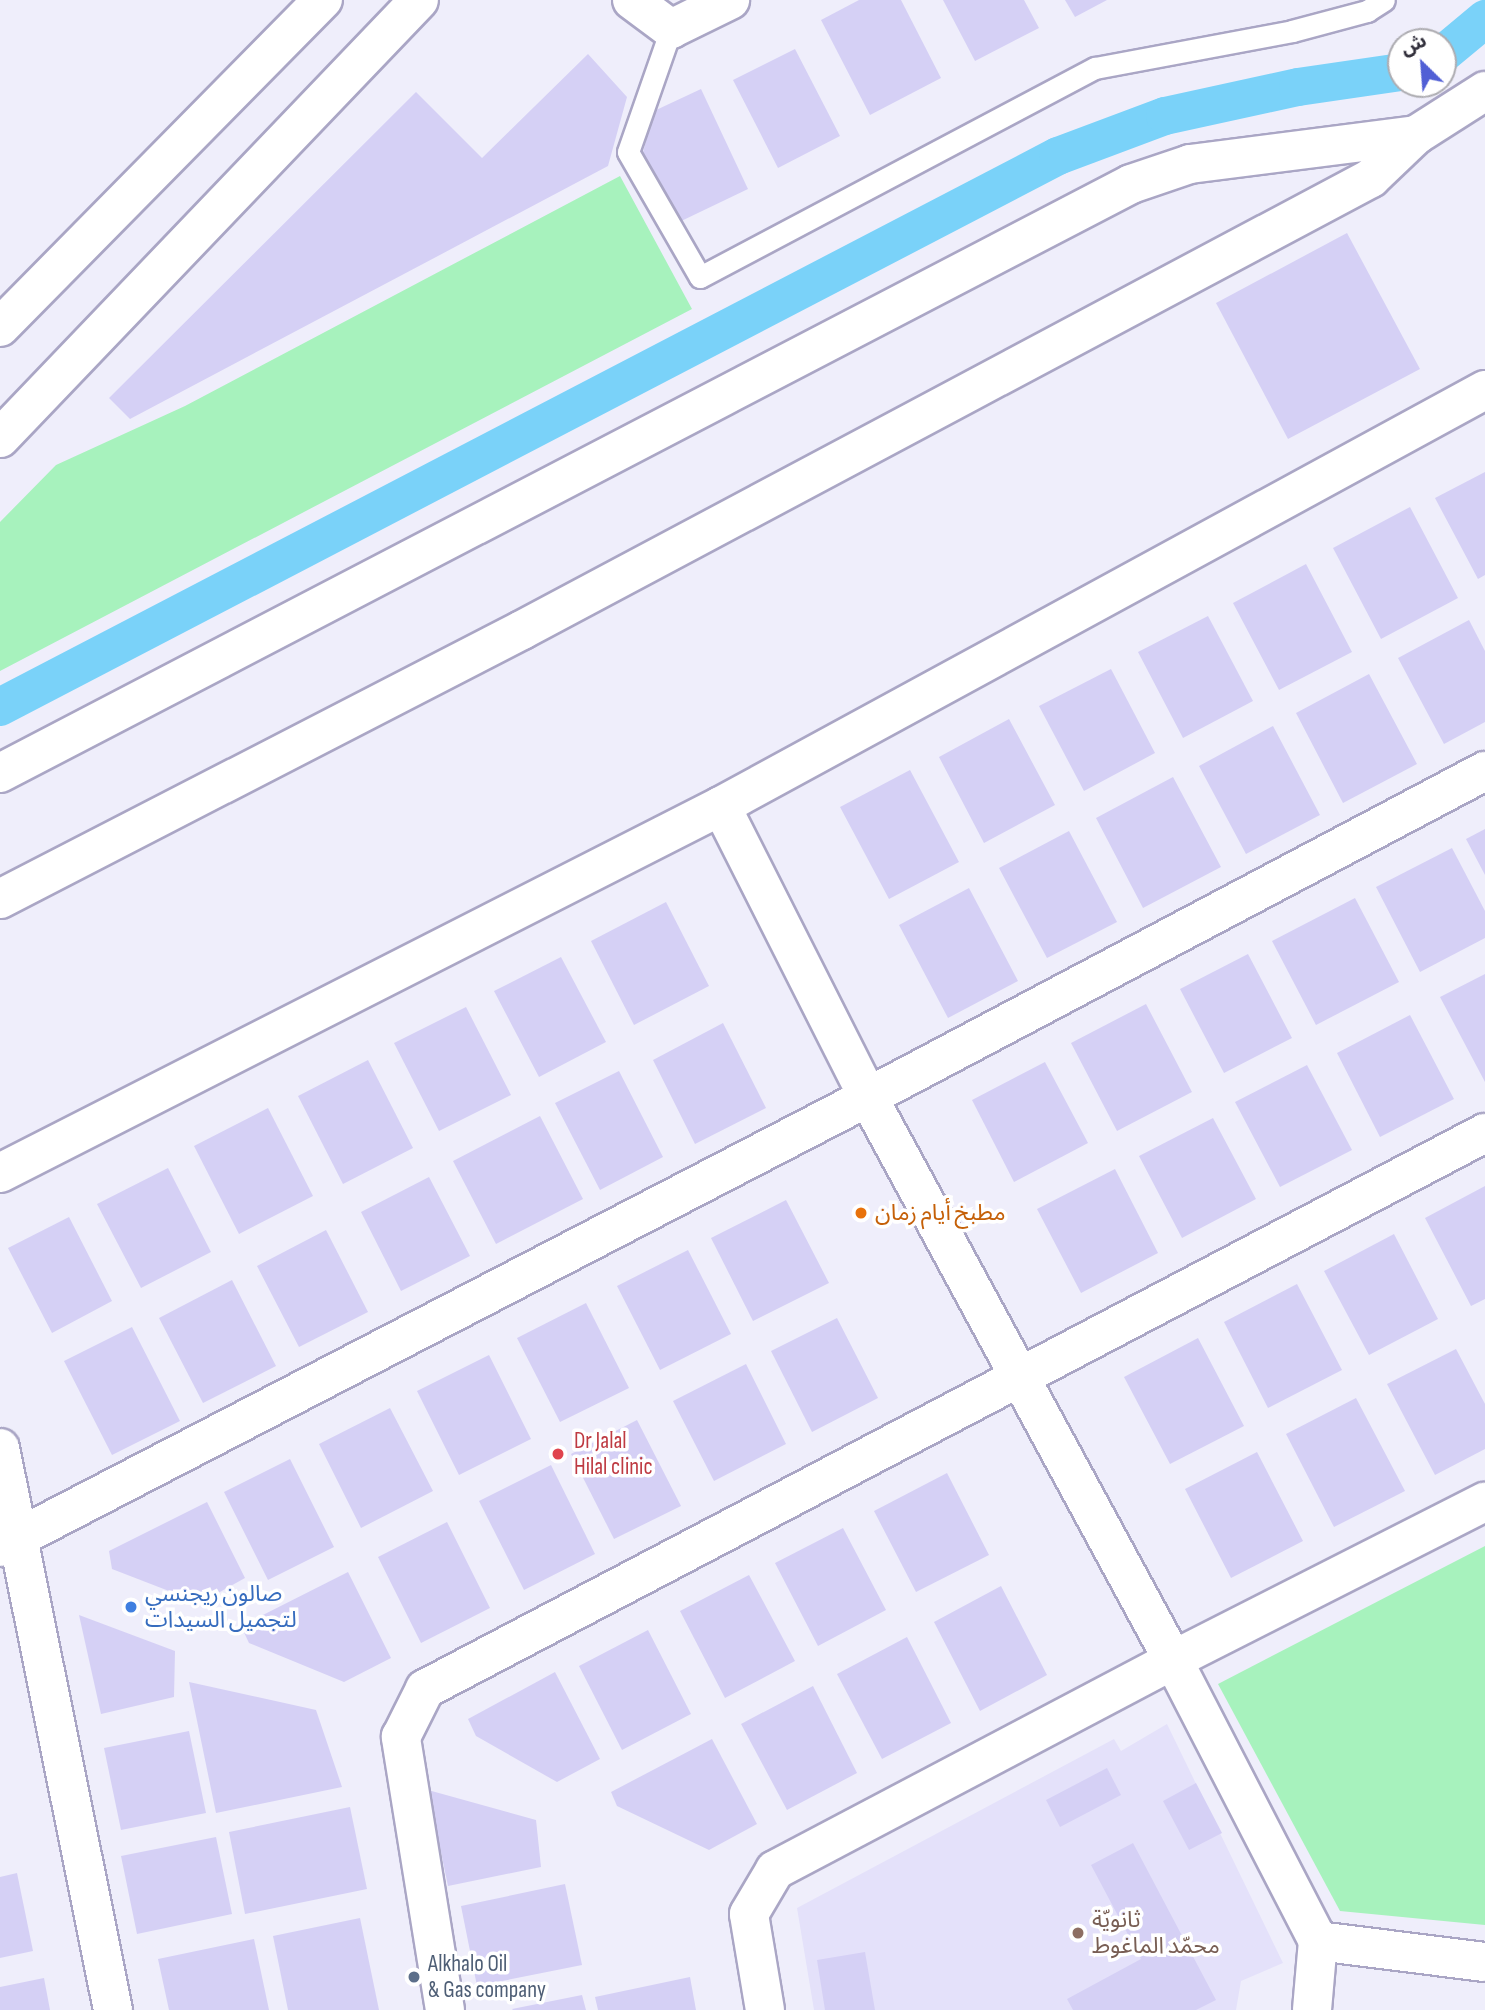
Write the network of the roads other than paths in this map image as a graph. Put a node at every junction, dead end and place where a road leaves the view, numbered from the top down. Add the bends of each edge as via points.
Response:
1 (323, 0) edge
2 (419, 0) edge
3 (632, 0) edge
4 (730, 0) edge
5 (1384, 0) edge
6 (671, 29) junction
7 (1485, 91) edge
8 (1416, 135) junction
9 (0, 327) edge
10 (1485, 390) edge
11 (0, 438) edge
12 (1485, 771) edge
13 (0, 772) edge
14 (721, 806) junction
15 (0, 899) edge
16 (868, 1097) junction
17 (1485, 1133) edge
18 (0, 1172) edge
19 (1019, 1377) junction
20 (0, 1448) edge
21 (1485, 1502) edge
22 (9, 1542) edge
23 (1173, 1660) junction
24 (1318, 1941) junction
25 (1485, 1962) edge
26 (113, 2010) edge
27 (445, 2010) edge
28 (765, 2010) edge
29 (1312, 2010) edge

1 - 9 main road
2 - 11 main road
3 - 6 main road
4 - 6 main road
5 - 6 lane via 1367,12 1292,31 1095,68 700,277 628,152
7 - 8 main road
8 - 13 main road via 1190,164 1131,184
8 - 15 main road via 1371,178 535,624
10 - 14 main road
12 - 16 main road
14 - 16 main road
14 - 18 main road
16 - 19 main road
16 - 22 main road
17 - 19 main road
19 - 23 main road
19 - 27 main road via 425,1689 401,1737
20 - 22 main road
21 - 23 main road
22 - 26 main road
23 - 24 main road
23 - 28 main road via 775,1870 749,1914
24 - 25 main road
24 - 29 main road

